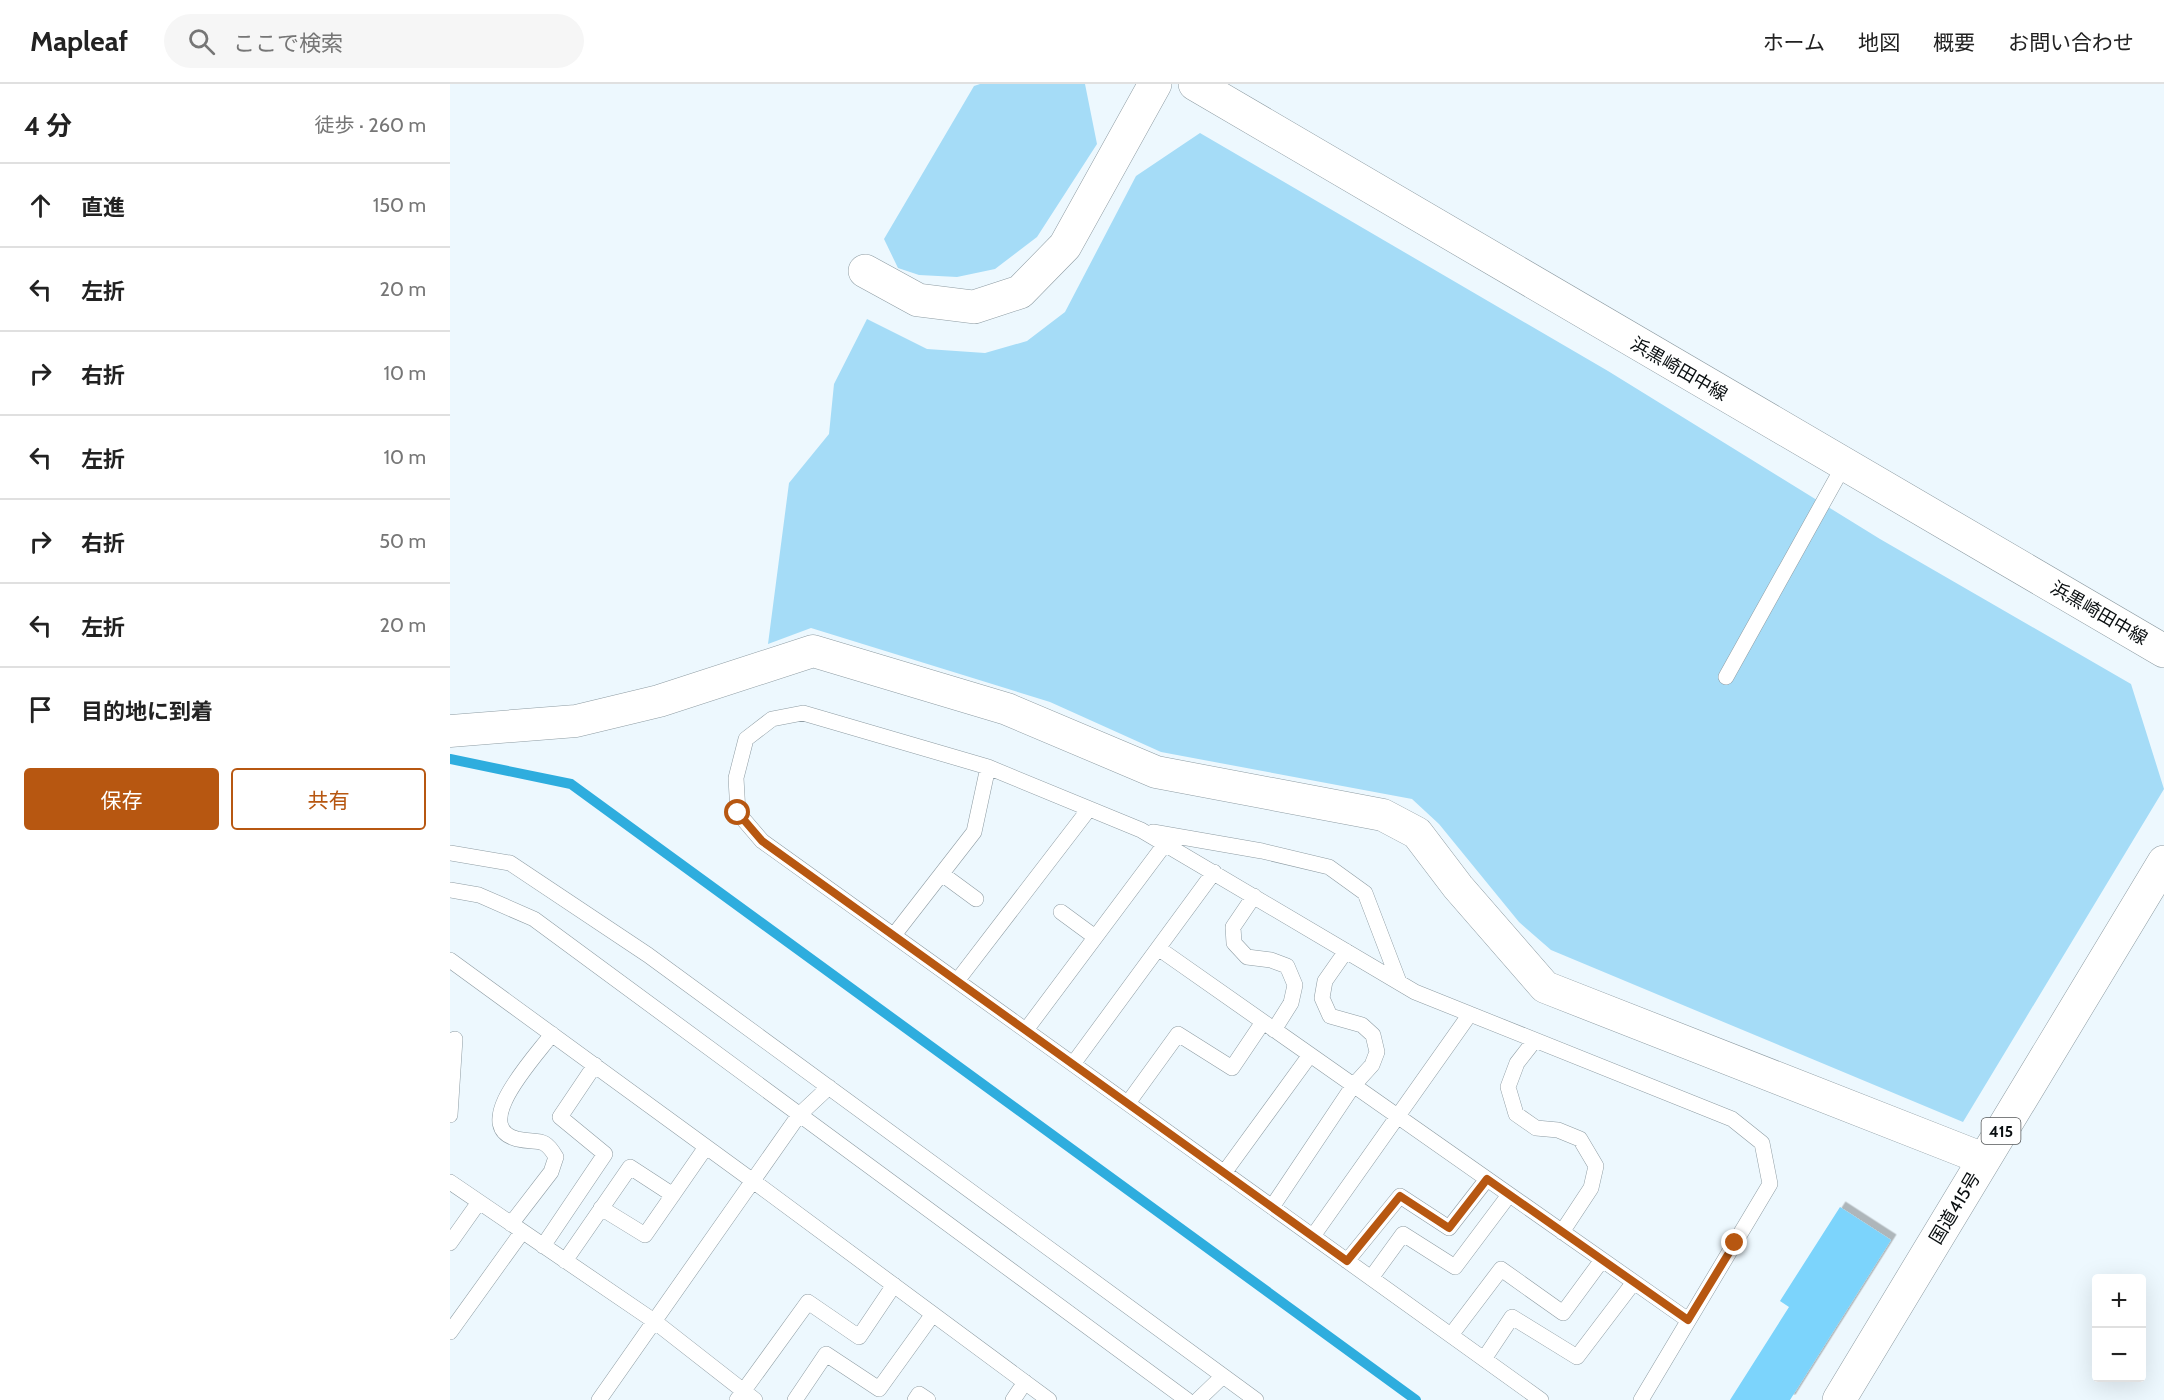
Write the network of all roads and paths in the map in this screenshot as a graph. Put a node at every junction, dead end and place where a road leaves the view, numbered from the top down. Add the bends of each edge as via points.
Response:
1 (1155, 84) edge
2 (1195, 84) edge
3 (865, 271) dead end
4 (1844, 465) junction
5 (2164, 651) edge
6 (1726, 677) dead end
7 (450, 731) edge
8 (988, 767) junction
9 (1089, 809) junction
10 (1141, 830) junction
11 (1165, 844) junction
12 (450, 853) edge
13 (2164, 862) edge
14 (1214, 872) junction
15 (942, 874) junction
16 (450, 890) edge
17 (1254, 896) junction
18 (976, 899) dead end
19 (1061, 912) dead end
20 (894, 935) junction
21 (1095, 938) junction
22 (1158, 948) junction
23 (1346, 951) junction
24 (450, 960) edge
25 (957, 981) junction
26 (1399, 982) junction
27 (1470, 1014) junction
28 (1269, 1026) junction
29 (1026, 1030) junction
30 (552, 1035) junction
31 (1535, 1040) junction
32 (450, 1041) edge
33 (1310, 1055) junction
34 (1073, 1064) junction
35 (595, 1065) junction
36 (1353, 1086) junction
37 (829, 1087) junction
38 (1128, 1103) junction
39 (450, 1115) edge
40 (799, 1115) junction
41 (1398, 1117) junction
42 (706, 1147) junction
43 (1984, 1159) junction
44 (1224, 1173) junction
45 (1487, 1179) junction
46 (753, 1181) junction
47 (450, 1182) edge
48 (673, 1195) junction
49 (1509, 1195) junction
50 (479, 1202) junction
51 (1272, 1207) junction
52 (601, 1208) junction
53 (517, 1228) junction
54 (1562, 1232) junction
55 (1313, 1236) junction
56 (450, 1243) edge
57 (543, 1246) junction
58 (1602, 1260) junction
59 (565, 1261) junction
60 (1347, 1261) junction
61 (1371, 1278) junction
62 (1634, 1282) junction
63 (894, 1285) junction
64 (933, 1314) junction
65 (1688, 1320) junction
66 (654, 1321) junction
67 (450, 1332) edge
68 (1451, 1335) junction
69 (1484, 1359) junction
70 (1223, 1376) junction
71 (1025, 1382) junction
72 (745, 1397) edge
73 (599, 1400) edge
74 (795, 1400) edge
75 (915, 1400) edge
76 (928, 1400) edge
77 (1013, 1400) edge
78 (1049, 1400) edge
79 (1187, 1400) edge
80 (1198, 1400) edge
81 (1256, 1400) edge
82 (1541, 1400) edge
83 (1641, 1400) edge
84 (1839, 1400) edge

1 - 3 main road via 1065,246 1020,292 974,307 918,300
2 - 4 main road, 浜黒崎田中線
4 - 5 main road, 浜黒崎田中線
4 - 6 lane
7 - 43 street via 576,721 659,701 813,651 1007,708 1156,772 1383,815 1417,833 1545,987
8 - 9 lane
8 - 15 lane via 974,832
8 - 20 lane via 803,713 772,719 746,739 736,778 738,813 762,841
9 - 10 lane
9 - 25 lane
10 - 11 lane
10 - 26 lane via 1329,867 1365,893
11 - 14 lane
11 - 21 lane
12 - 37 lane via 510,863 648,955
13 - 43 main road, 国道415号 / 415
14 - 17 lane
14 - 22 lane
15 - 18 lane
15 - 20 lane
16 - 40 lane via 478,895 534,919
17 - 23 lane
17 - 28 lane via 1233,927 1234,943 1247,957 1287,966 1295,985 1292,1003
19 - 21 lane
20 - 25 lane
21 - 29 lane
22 - 28 lane
22 - 34 lane
23 - 26 lane
23 - 36 lane via 1325,981 1322,998 1330,1016 1362,1025 1373,1035 1377,1052 1372,1065
24 - 30 lane
25 - 29 lane
26 - 27 lane
27 - 31 lane
27 - 41 lane
28 - 33 lane
28 - 38 lane via 1232,1068 1178,1034
29 - 34 lane
30 - 35 lane
30 - 53 lane via 501,1107 500,1124 507,1135 549,1145 556,1158
31 - 54 lane via 1517,1064 1508,1087 1516,1114 1536,1128 1558,1130 1580,1139 1596,1166 1591,1188
31 - 65 lane via 1732,1119 1762,1143 1770,1184
32 - 39 lane via 455,1039
33 - 36 lane
33 - 44 lane
34 - 38 lane
35 - 42 lane
35 - 57 lane via 560,1117 605,1154
36 - 41 lane
36 - 51 lane
37 - 40 lane
37 - 70 lane
38 - 44 lane
40 - 46 lane
40 - 79 lane
41 - 45 lane
41 - 55 lane
42 - 46 lane
42 - 48 lane
43 - 84 main road, 国道415号 / 415
44 - 51 lane
45 - 49 lane
45 - 60 lane via 1449,1228 1400,1196
46 - 63 lane
46 - 66 lane
47 - 50 lane
48 - 52 lane via 645,1235
48 - 52 lane via 630,1167
49 - 54 lane
49 - 61 lane via 1455,1267 1403,1234
50 - 53 lane
50 - 56 lane
51 - 55 lane
52 - 59 lane
53 - 57 lane
53 - 67 lane
54 - 58 lane
55 - 60 lane
57 - 59 lane
58 - 62 lane
58 - 68 lane via 1563,1313 1501,1269
59 - 66 lane
60 - 61 lane
61 - 68 lane
62 - 65 lane
62 - 69 lane via 1577,1357 1512,1317
63 - 64 lane
63 - 72 lane via 859,1337 808,1302
64 - 71 lane
64 - 74 lane via 879,1389 825,1354
65 - 83 lane
66 - 72 lane
66 - 73 lane
68 - 69 lane
69 - 82 lane
70 - 80 lane
70 - 81 lane
71 - 77 lane
71 - 78 lane
75 - 76 lane via 919,1395

